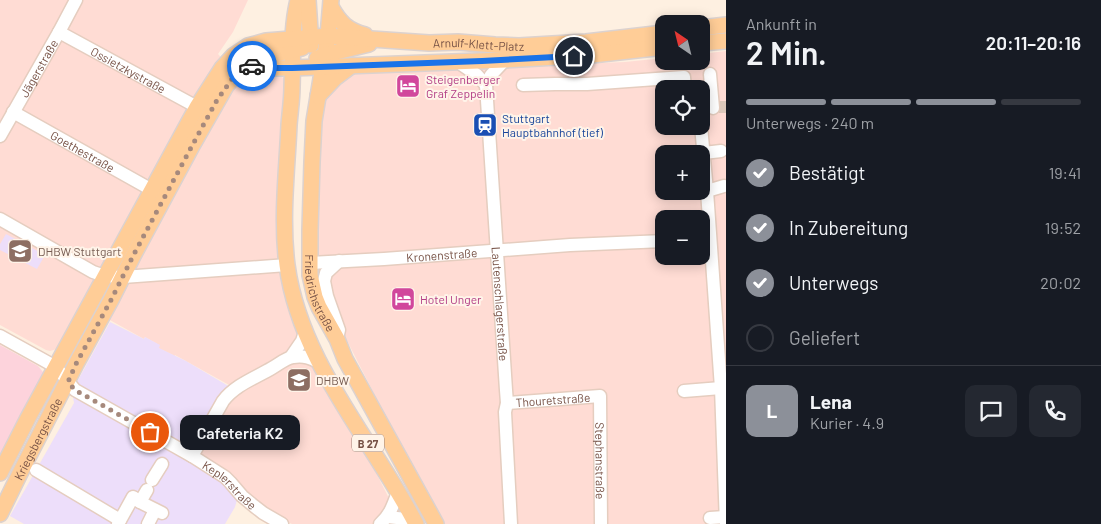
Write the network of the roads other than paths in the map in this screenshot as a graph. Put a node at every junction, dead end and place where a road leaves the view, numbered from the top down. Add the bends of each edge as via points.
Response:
1 (76, 0) edge
2 (298, 0) edge
3 (308, 0) edge
4 (331, 4) edge
5 (294, 15) junction
6 (726, 24) edge
7 (710, 27) edge
8 (59, 32) junction
9 (655, 34) edge
10 (328, 36) junction
11 (726, 40) edge
12 (380, 41) junction
13 (710, 42) edge
14 (256, 43) junction
15 (655, 49) edge
16 (310, 51) junction
17 (504, 60) junction
18 (458, 62) junction
19 (376, 64) junction
20 (257, 66) junction
21 (351, 66) junction
22 (292, 68) junction
23 (710, 74) dead end
24 (710, 80) edge
25 (655, 83) edge
26 (486, 84) junction
27 (523, 85) dead end
28 (318, 96) junction
29 (197, 107) junction
30 (13, 112) junction
31 (0, 136) edge
32 (721, 151) dead end
33 (710, 152) edge
34 (724, 186) dead end
35 (152, 190) junction
36 (710, 190) edge
37 (0, 219) edge
38 (655, 241) edge
39 (284, 242) junction
40 (498, 250) junction
41 (339, 261) junction
42 (310, 263) junction
43 (709, 265) edge
44 (287, 266) junction
45 (106, 276) junction
46 (123, 276) junction
47 (305, 332) junction
48 (333, 333) junction
49 (0, 336) edge
50 (291, 357) junction
51 (320, 363) junction
52 (56, 367) junction
53 (68, 382) junction
54 (721, 388) junction
55 (684, 391) dead end
56 (600, 396) joint
57 (507, 403) junction
58 (724, 403) edge
59 (192, 456) junction
60 (162, 464) dead end
61 (36, 470) dead end
62 (0, 473) edge
63 (398, 492) junction
64 (133, 498) junction
65 (0, 514) edge
66 (710, 518) dead end
67 (384, 520) edge
68 (726, 520) edge
69 (119, 522) edge
70 (415, 522) edge
71 (148, 524) edge
72 (282, 524) edge
73 (436, 524) edge
74 (511, 524) edge
75 (601, 524) edge

1 - 8 street, Jägerstraße
2 - 5 main road, B 27
3 - 16 main road
4 - 10 main road
4 - 12 main road via 340,22 348,29
5 - 14 main road
5 - 16 main road, B 27
6 - 7 main road
8 - 29 street, Ossietzkystraße
8 - 30 street, Jägerstraße
9 - 12 main road, Arnulf-Klett-Platz via 519,46
10 - 12 main road, Arnulf-Klett-Platz
10 - 16 main road, Arnulf-Klett-Platz
11 - 13 main road
12 - 16 main road
12 - 19 main road via 372,54
14 - 16 main road, Kriegsbergstraße via 274,40
14 - 29 main road, Kriegsbergstraße via 227,62
15 - 17 main road, Arnulf-Klett-Platz
16 - 20 main road, Kriegsbergstraße via 280,52
16 - 21 main road, Arnulf-Klett-Platz
16 - 22 main road, Arnulf-Klett-Platz
16 - 22 main road, Friedrichstraße / B 27
16 - 28 main road, Friedrichstraße / B 27
17 - 18 main road, Arnulf-Klett-Platz
17 - 26 street
18 - 19 main road, Arnulf-Klett-Platz
18 - 26 street
19 - 21 main road, Arnulf-Klett-Platz
20 - 22 main road
20 - 46 main road, Kriegsbergstraße via 243,70 226,86
21 - 28 main road
22 - 39 main road, Friedrichstraße / B 27
23 - 24 street
25 - 27 street
26 - 40 street, Lautenschlagerstraße
28 - 42 main road, Friedrichstraße / B 27 via 312,162
29 - 35 main road, Kriegsbergstraße
30 - 31 street, Jägerstraße
30 - 35 street, Goethestraße
32 - 33 street
34 - 36 street
35 - 45 main road, Kriegsbergstraße
37 - 45 street
38 - 40 street, Kronenstraße
39 - 42 main road
39 - 44 main road, Friedrichstraße / B 27
40 - 41 street, Kronenstraße
40 - 57 street, Lautenschlagerstraße
41 - 42 street, Kronenstraße
41 - 48 street via 326,273 324,281 338,330
42 - 48 main road, Friedrichstraße / B 27 via 315,297
43 - 54 street
44 - 46 street
44 - 47 main road, Friedrichstraße / B 27
45 - 46 street
45 - 52 main road, Kriegsbergstraße
46 - 53 main road, Kriegsbergstraße
47 - 48 main road via 317,326
47 - 50 street
47 - 51 main road, Friedrichstraße / B 27
48 - 73 main road, Friedrichstraße / B 27
49 - 52 street, Keplerstraße
50 - 51 street via 304,356
50 - 59 street via 228,396
51 - 63 main road, Friedrichstraße / B 27
52 - 53 street, Keplerstraße
52 - 62 main road, Kriegsbergstraße
53 - 59 street, Keplerstraße via 75,390
53 - 65 main road, Kriegsbergstraße
54 - 55 street
54 - 58 street
56 - 57 street, Thouretstraße
56 - 75 street, Stephanstraße
57 - 74 street, Lautenschlagerstraße
58 - 68 street
59 - 72 street, Keplerstraße via 230,482 259,510
60 - 64 street via 150,485
61 - 69 street
63 - 67 street
63 - 70 main road, Friedrichstraße / B 27
64 - 69 street
64 - 71 street via 159,511
66 - 68 street
67 - 70 street

